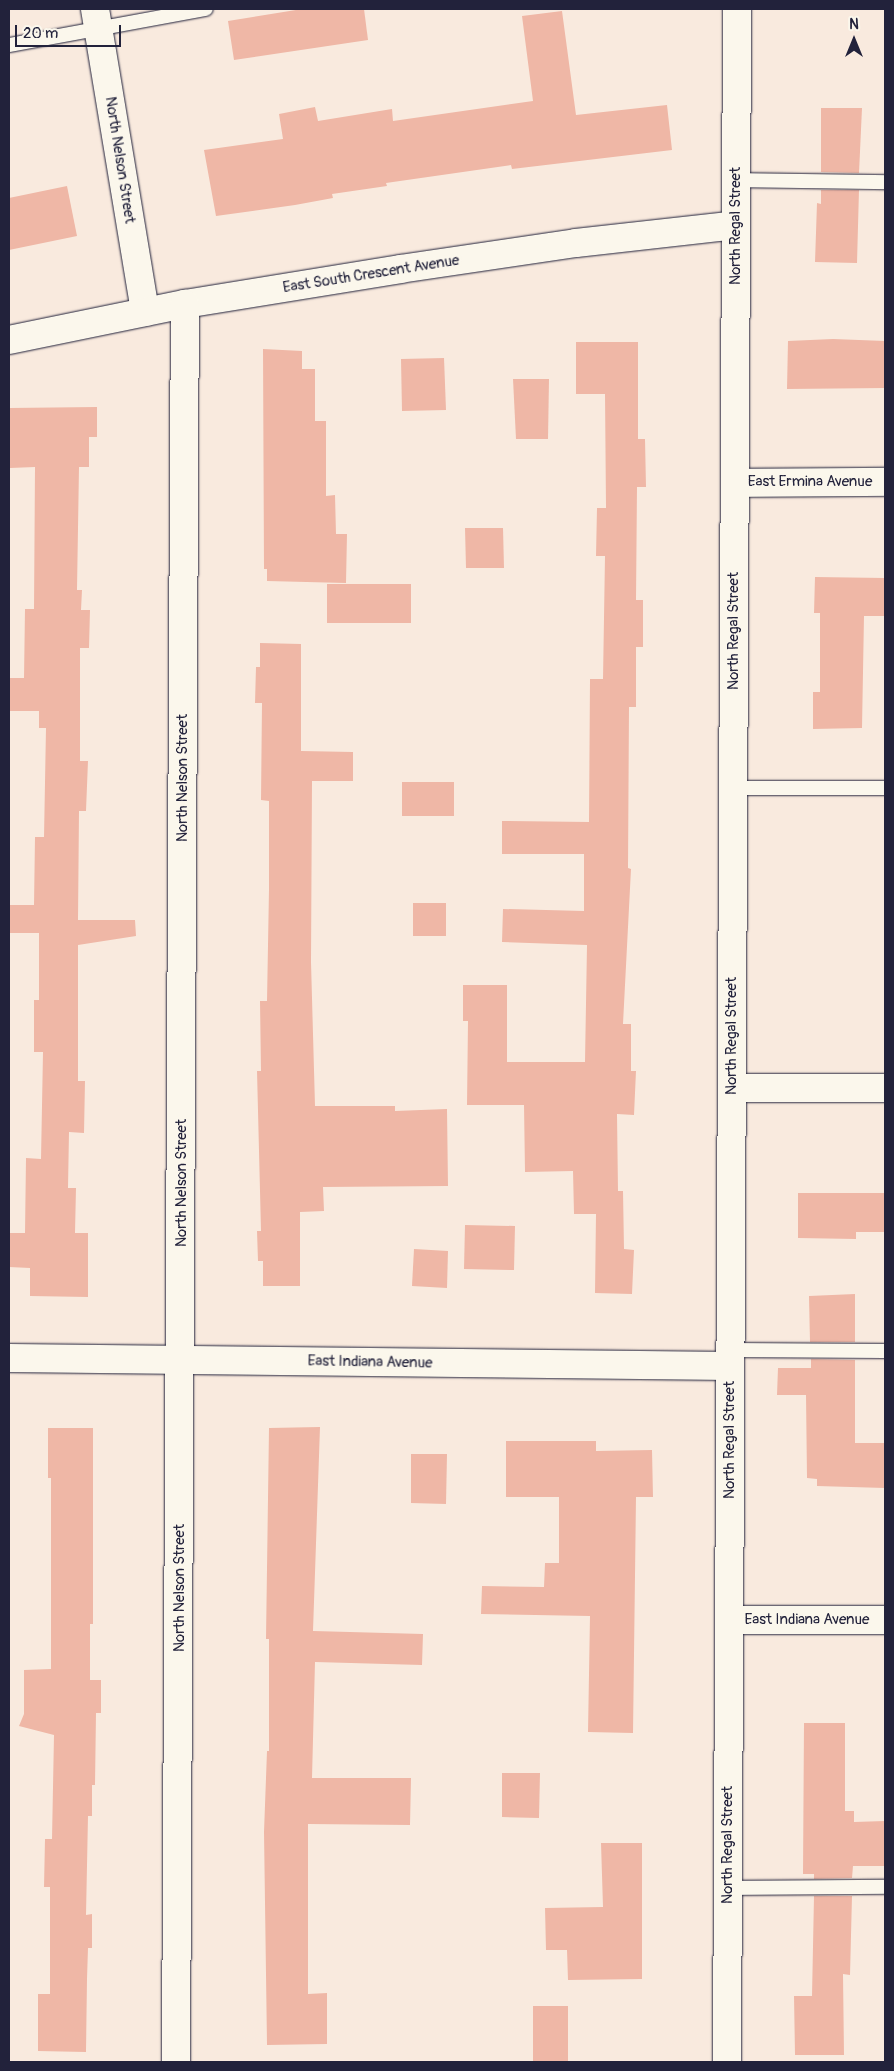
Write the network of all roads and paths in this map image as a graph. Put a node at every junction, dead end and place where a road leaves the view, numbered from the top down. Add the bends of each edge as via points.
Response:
1 (206, 9) edge
2 (737, 9) edge
3 (97, 19) edge
4 (9, 45) edge
5 (736, 180) junction
6 (885, 182) edge
7 (736, 225) junction
8 (185, 304) junction
9 (145, 312) junction
10 (9, 340) edge
11 (735, 482) junction
12 (885, 482) edge
13 (733, 788) junction
14 (885, 788) edge
15 (732, 1088) junction
16 (885, 1088) edge
17 (885, 1351) edge
18 (9, 1358) edge
19 (181, 1358) junction
20 (730, 1358) junction
21 (729, 1620) junction
22 (885, 1620) edge
23 (885, 1887) edge
24 (728, 1888) junction
25 (176, 2062) edge
26 (727, 2062) edge

1 - 3 lane
2 - 5 street, North Regal Street
3 - 4 lane
3 - 9 street, North Nelson Street
5 - 6 lane
5 - 7 street, North Regal Street
7 - 8 street, East South Crescent Avenue via 567,244
7 - 11 street, North Regal Street
8 - 9 street, East South Crescent Avenue
8 - 19 street, North Nelson Street
9 - 10 street, East South Crescent Avenue
11 - 12 street, East Ermina Avenue
11 - 13 street, North Regal Street
13 - 14 lane
13 - 15 street, North Regal Street
15 - 16 street
15 - 20 street, North Regal Street
17 - 20 lane
18 - 19 street, East Indiana Avenue
19 - 20 street, East Indiana Avenue
19 - 25 street, North Nelson Street
20 - 21 street, North Regal Street
21 - 22 street, East Indiana Avenue
21 - 24 street, North Regal Street
23 - 24 lane
24 - 26 street, North Regal Street

